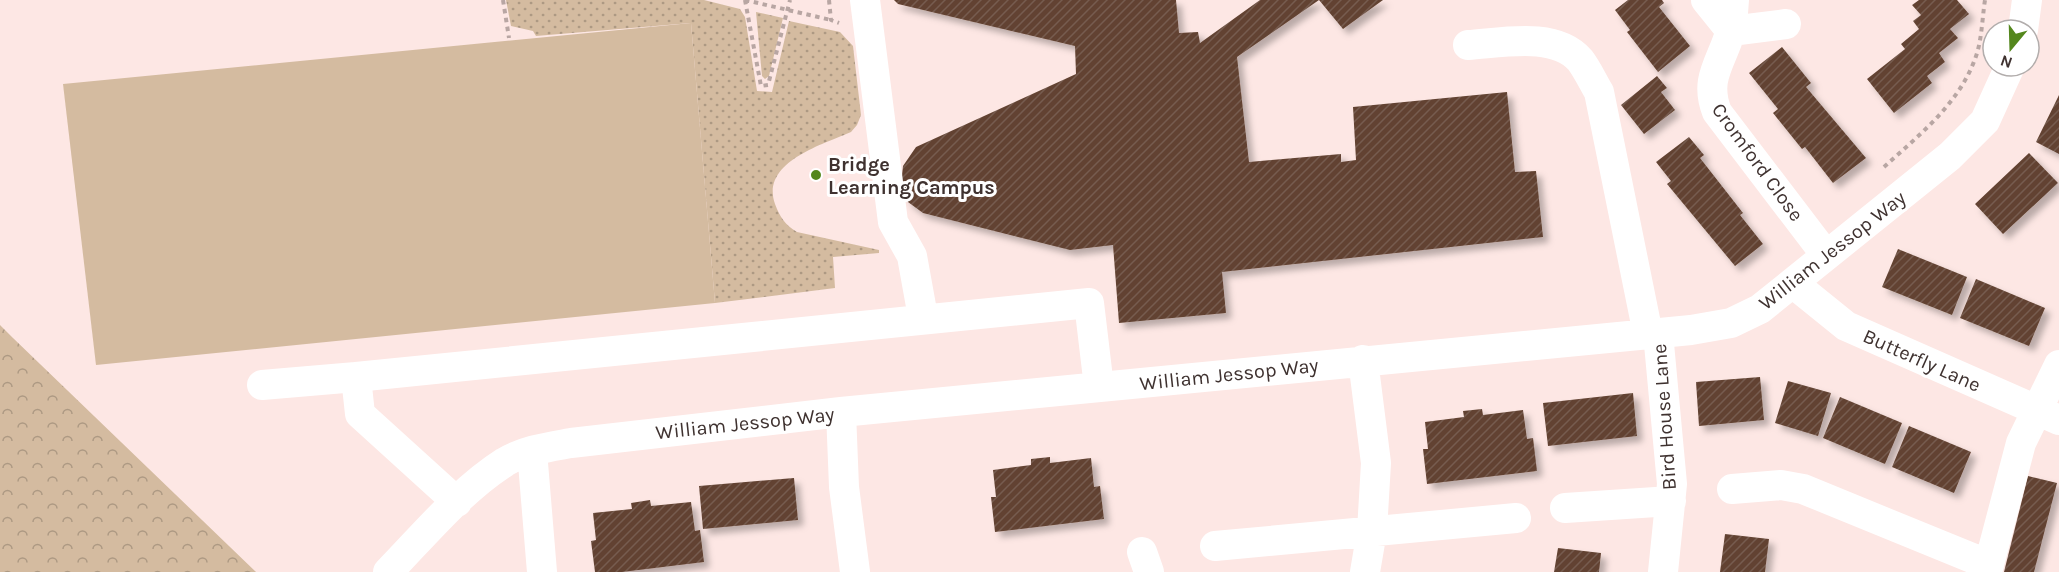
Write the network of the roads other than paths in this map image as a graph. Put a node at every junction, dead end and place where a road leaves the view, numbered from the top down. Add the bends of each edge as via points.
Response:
1 (866, 0) edge
2 (1706, 0) edge
3 (1734, 0) edge
4 (2027, 0) edge
5 (2025, 18) edge
6 (1786, 24) dead end
7 (1731, 31) junction
8 (1468, 45) dead end
9 (2005, 78) edge
10 (1826, 255) junction
11 (1794, 284) junction
12 (923, 317) junction
13 (1653, 333) junction
14 (1363, 360) junction
15 (2059, 365) edge
16 (356, 377) junction
17 (262, 385) dead end
18 (1099, 387) junction
19 (841, 412) junction
20 (2048, 415) edge
21 (532, 451) junction
22 (1732, 489) dead end
23 (1671, 501) junction
24 (457, 502) junction
25 (1565, 508) dead end
26 (1516, 518) dead end
27 (1372, 531) junction
28 (1215, 546) dead end
29 (1988, 569) edge
30 (388, 572) edge
31 (542, 572) edge
32 (855, 572) edge
33 (1365, 572) edge
34 (1663, 572) edge

1 - 12 street via 893,222 912,256
2 - 7 street
3 - 7 street, Cromford Close
4 - 5 street
6 - 7 street
7 - 10 street, Cromford Close via 1711,82 1717,112
8 - 13 street, Bird House Lane via 1524,41 1557,45 1579,59 1599,92
9 - 10 street, William Jessop Way via 1985,121 1950,156
10 - 11 street, William Jessop Way
11 - 13 street, William Jessop Way via 1760,309 1731,323
11 - 20 street, Butterfly Lane via 1846,326
12 - 16 street
12 - 18 street via 1089,303
13 - 14 street, William Jessop Way
13 - 23 street, Bird House Lane
14 - 18 street, William Jessop Way
14 - 27 street via 1376,463
15 - 20 street
16 - 17 street
16 - 24 street via 360,414
18 - 19 street, William Jessop Way
19 - 21 street, William Jessop Way via 571,443
19 - 32 street via 844,487
20 - 29 street via 2012,472
21 - 24 street, William Jessop Way via 506,461
21 - 31 street
22 - 29 street via 1781,485 1803,489
23 - 25 street
23 - 34 street, Bird House Lane
24 - 30 street, William Jessop Way
26 - 27 street
27 - 28 street
27 - 33 street

